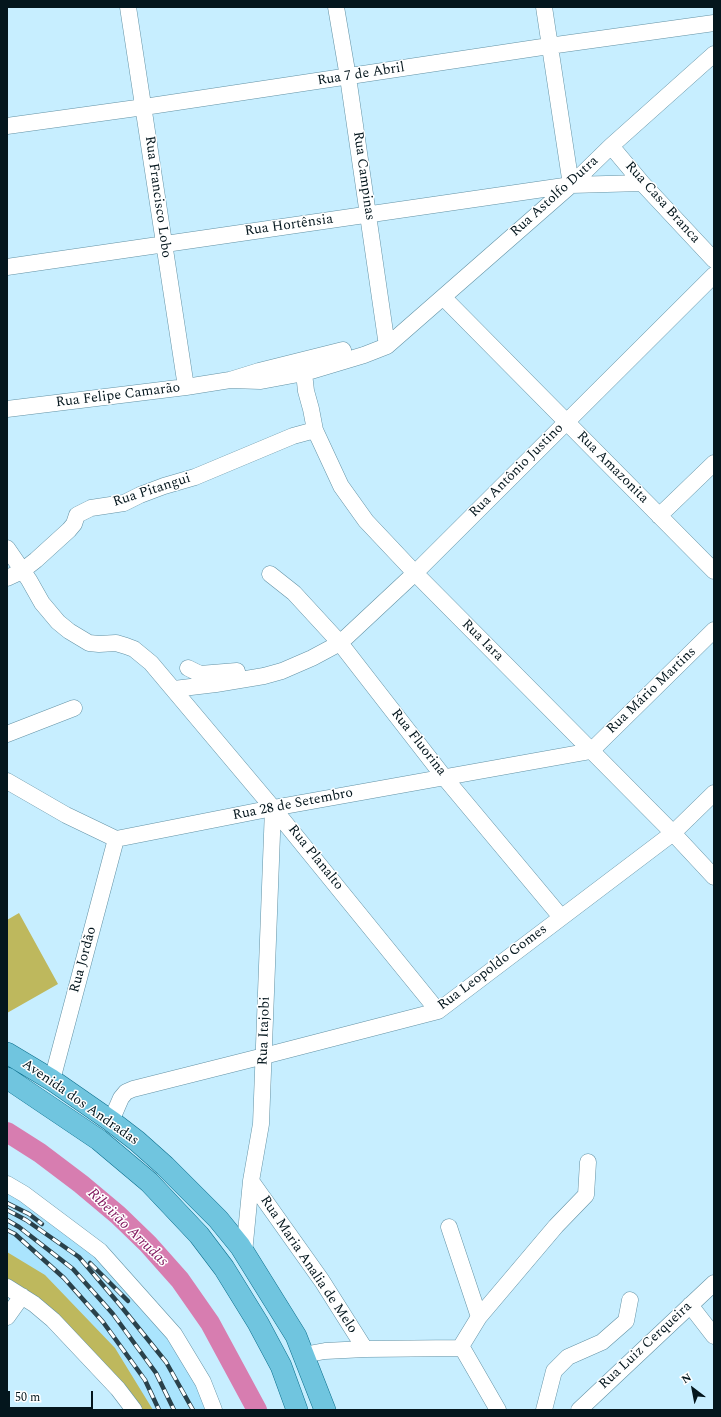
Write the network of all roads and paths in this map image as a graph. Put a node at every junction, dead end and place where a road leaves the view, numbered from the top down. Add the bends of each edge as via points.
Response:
1 (128, 7) edge
2 (336, 7) edge
3 (544, 7) edge
4 (714, 23) edge
5 (549, 46) junction
6 (714, 54) edge
7 (348, 77) junction
8 (144, 107) junction
9 (7, 126) edge
10 (611, 146) junction
11 (642, 183) junction
12 (571, 185) junction
13 (368, 215) junction
14 (164, 245) junction
15 (714, 260) edge
16 (7, 267) edge
17 (714, 275) edge
18 (443, 296) junction
19 (389, 342) junction
20 (304, 372) junction
21 (230, 380) junction
22 (186, 387) junction
23 (7, 409) edge
24 (566, 422) junction
25 (315, 430) junction
26 (714, 463) edge
27 (659, 516) junction
28 (7, 548) edge
29 (22, 571) junction
30 (714, 571) edge
31 (415, 573) junction
32 (270, 574) dead end
33 (7, 578) edge
34 (714, 630) edge
35 (340, 643) junction
36 (312, 658) junction
37 (188, 668) dead end
38 (174, 689) junction
39 (74, 708) dead end
40 (7, 734) edge
41 (591, 751) junction
42 (444, 777) junction
43 (7, 781) edge
44 (714, 793) edge
45 (274, 808) junction
46 (673, 833) junction
47 (116, 839) junction
48 (714, 877) edge
49 (561, 917) junction
50 (438, 1011) junction
51 (7, 1053) edge
52 (264, 1056) junction
53 (7, 1078) edge
54 (52, 1080) junction
55 (39, 1099) junction
56 (111, 1121) junction
57 (588, 1162) dead end
58 (251, 1181) junction
59 (7, 1184) edge
60 (449, 1227) dead end
61 (244, 1253) junction
62 (714, 1283) edge
63 (7, 1287) edge
64 (22, 1296) junction
65 (630, 1300) dead end
66 (690, 1305) junction
67 (7, 1317) edge
68 (479, 1317) junction
69 (714, 1336) edge
70 (460, 1348) junction
71 (365, 1349) junction
72 (303, 1355) junction
73 (134, 1410) edge
74 (214, 1410) edge
75 (297, 1410) edge
76 (325, 1410) edge
77 (498, 1410) edge
78 (544, 1410) edge
79 (579, 1410) edge

1 - 8 street, Rua Francisco Lobo
2 - 7 street, Rua Campinas
3 - 5 street
4 - 5 street, Rua 7 de Abril
5 - 7 street, Rua 7 de Abril
5 - 12 street
6 - 10 street, Rua Astolfo Dutra
7 - 8 street, Rua 7 de Abril
7 - 13 street, Rua Campinas
8 - 9 street, Rua 7 de Abril
8 - 14 street, Rua Francisco Lobo
10 - 11 street, Rua Casa Branca
10 - 12 street, Rua Astolfo Dutra
11 - 12 street, Rua Hortênsia
11 - 15 street, Rua Casa Branca
12 - 13 street, Rua Hortênsia
12 - 18 street, Rua Astolfo Dutra
13 - 14 street, Rua Hortênsia
13 - 19 street, Rua Campinas
14 - 16 street, Rua Hortênsia
14 - 22 street, Rua Francisco Lobo
17 - 24 street, Rua Antônio Justino
18 - 19 street, Rua Astolfo Dutra
18 - 24 street, Rua Amazonita
19 - 20 street, Rua Felipe Camarão via 364,355
19 - 21 street, Rua Felipe Camarão via 259,371
20 - 21 street, Rua Felipe Camarão via 261,381
20 - 25 street, Rua Iara
21 - 22 street, Rua Felipe Camarão
22 - 23 street, Rua Felipe Camarão
24 - 27 street, Rua Amazonita
24 - 31 street, Rua Antônio Justino
25 - 29 street, Rua Pitangui via 293,436 124,503 92,508 78,515 69,530
25 - 31 street, Rua Iara via 345,492 366,521
26 - 27 street
27 - 30 street, Rua Amazonita
28 - 29 street
29 - 33 street, Rua Pitangui
29 - 38 street via 42,603 58,622 89,643 116,643 134,650 151,663
31 - 35 street, Rua Antônio Justino
31 - 41 street, Rua Iara
32 - 35 street, Rua Fluorina via 294,593
34 - 41 street, Rua Mário Martins
35 - 36 street, Rua Antônio Justino
35 - 42 street, Rua Fluorina
36 - 37 street, Rua Antônio Justino via 227,672 200,674
36 - 38 street, Rua Antônio Justino via 264,676
38 - 45 street, Rua Planalto
39 - 40 street
41 - 42 street, Rua 28 de Setembro
41 - 46 street, Rua Iara
42 - 45 street, Rua 28 de Setembro
42 - 49 street, Rua Fluorina
43 - 47 street via 66,815
44 - 46 street, Rua Leopoldo Gomes
45 - 47 street, Rua 28 de Setembro
45 - 50 street, Rua Planalto
45 - 52 street, Rua Itajobi
46 - 48 street, Rua Iara
46 - 49 street, Rua Leopoldo Gomes
47 - 54 street, Rua Jordão
49 - 50 street, Rua Leopoldo Gomes
50 - 52 street, Rua Leopoldo Gomes
51 - 54 main road, Avenida dos Andradas
52 - 56 street, Rua Leopoldo Gomes via 126,1092
52 - 58 street, Rua Itajobi via 261,1124
53 - 55 main road, Avenida dos Andradas
54 - 55 main road via 53,1086 50,1091
54 - 56 main road, Avenida dos Andradas
55 - 75 main road, Avenida dos Andradas via 99,1140 149,1182 199,1235 224,1268 258,1323 281,1366
56 - 61 main road, Avenida dos Andradas via 137,1141 190,1190 218,1219
57 - 68 street via 586,1196 556,1226
58 - 61 street, Rua Itajobi
58 - 71 street, Rua Maria Analia de Melo via 322,1281
59 - 74 street via 100,1251 174,1334 203,1382
60 - 68 street
61 - 72 main road, Avenida dos Andradas via 296,1336
62 - 66 street, Rua Luiz Cerqueira
63 - 64 street
64 - 67 street
64 - 73 street via 53,1320 118,1389
65 - 78 street via 626,1321 602,1342 568,1357 554,1371
66 - 69 street
66 - 79 street, Rua Luiz Cerqueira
68 - 70 street
70 - 71 street
70 - 77 street
71 - 72 street
72 - 76 main road, Avenida dos Andradas

